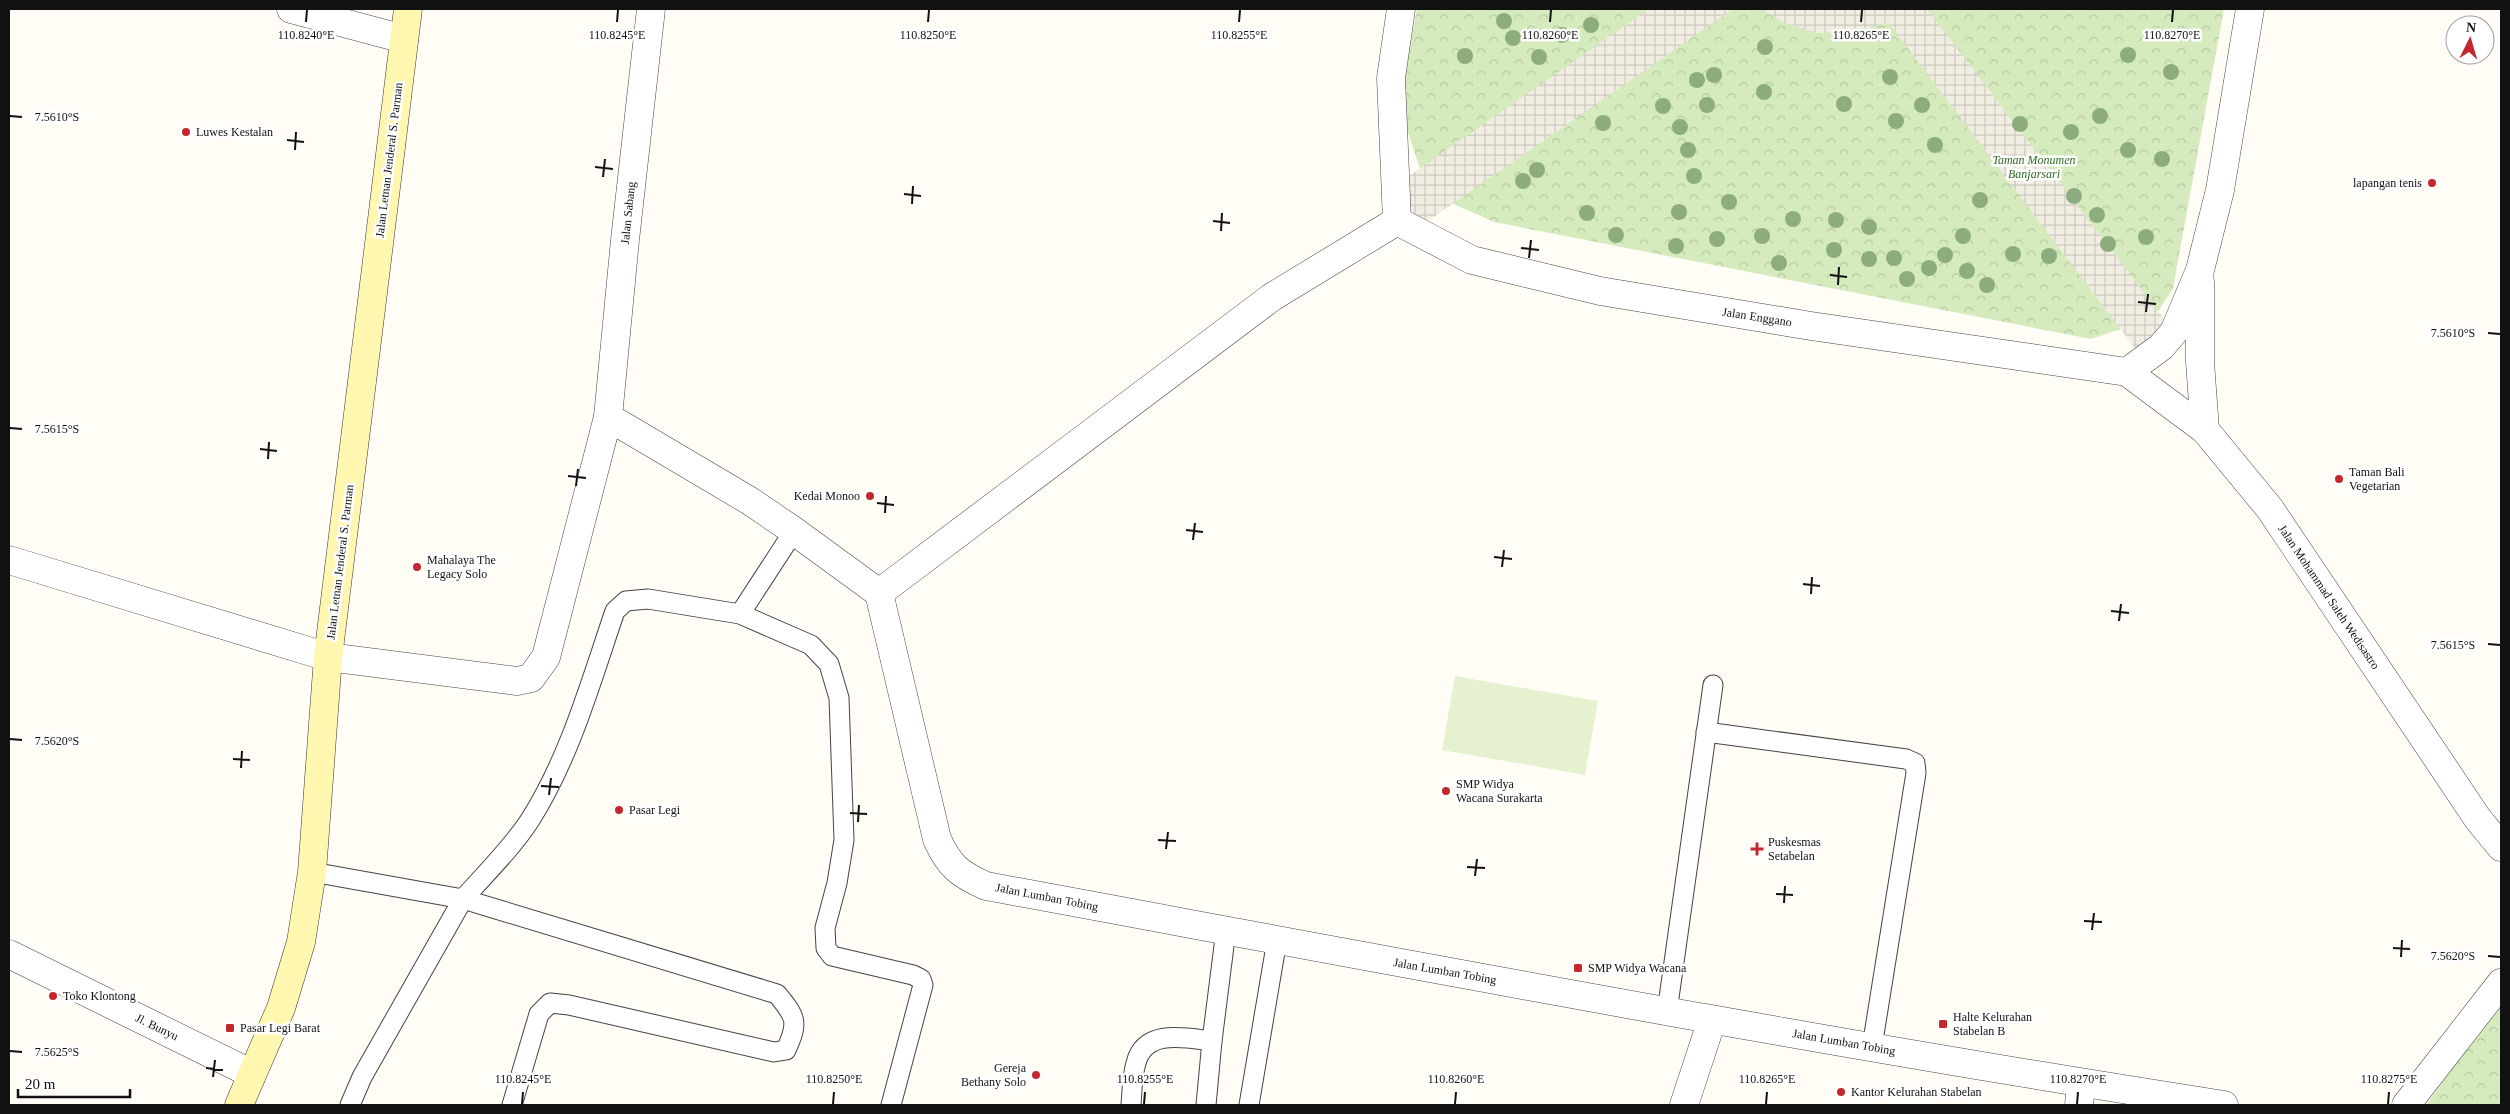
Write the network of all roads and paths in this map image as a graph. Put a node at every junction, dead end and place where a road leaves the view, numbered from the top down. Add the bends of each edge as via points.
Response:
1 (290, 9) edge
2 (408, 9) edge
3 (651, 9) edge
4 (1400, 9) edge
5 (2250, 9) edge
6 (404, 40) junction
7 (1397, 220) junction
8 (2200, 270) junction
9 (2127, 372) junction
10 (608, 417) junction
11 (2205, 430) junction
12 (794, 530) junction
13 (9, 560) edge
14 (879, 593) junction
15 (740, 614) junction
16 (328, 657) junction
17 (1712, 685) dead end
18 (1706, 732) junction
19 (2501, 848) edge
20 (312, 872) junction
21 (463, 899) junction
22 (1226, 930) junction
23 (1277, 940) junction
24 (9, 954) edge
25 (2501, 983) edge
26 (1666, 1012) junction
27 (1712, 1020) junction
28 (1212, 1041) junction
29 (1872, 1047) junction
30 (252, 1074) junction
31 (2080, 1094) edge
32 (239, 1105) edge
33 (350, 1105) edge
34 (512, 1105) edge
35 (890, 1105) edge
36 (1131, 1105) edge
37 (1206, 1105) edge
38 (1249, 1105) edge
39 (1684, 1105) edge
40 (2224, 1105) edge
41 (2406, 1105) edge

1 - 6 street
2 - 6 main road, Jalan Letnan Jenderal S. Parman
3 - 10 street, Jalan Sabang
4 - 7 street via 1391,78
5 - 8 street via 2220,190
6 - 16 main road, Jalan Letnan Jenderal S. Parman
7 - 9 street, Jalan Enggano via 1472,260 1600,291 1810,326
7 - 14 street via 1272,297
8 - 9 street via 2174,332 2161,347
8 - 11 street via 2200,362
9 - 11 street, Jalan Mohammad Saleh Wedisastro
10 - 12 street
10 - 16 street, Jalan Sabang via 546,657 531,678 517,681
11 - 19 street, Jalan Mohammad Saleh Wedisastro via 2270,509 2478,819
12 - 14 street
12 - 15 lane
13 - 16 street, Jalan Sabang
14 - 22 street, Jalan Lumban Tobing via 936,839 953,867 986,886
15 - 21 lane via 648,599 626,600 615,611 574,729 544,794 514,842
15 - 35 lane via 811,645 829,664 839,698 844,840 825,928 826,948 832,956 913,975 921,979 923,985
16 - 20 main road, Jalan Letnan Jenderal S. Parman
17 - 18 lane
18 - 26 lane
18 - 29 lane via 1906,759 1915,763
20 - 21 lane
20 - 30 main road, Jalan Letnan Jenderal S. Parman via 300,942 280,1008
21 - 33 lane via 362,1077
21 - 34 lane via 778,994 793,1014 794,1032 786,1050 774,1052 550,1003 539,1014
22 - 23 street, Jalan Lumban Tobing
22 - 28 lane
23 - 26 street, Jalan Lumban Tobing
23 - 38 lane
24 - 30 street, Jl. Bunyu
25 - 41 street
26 - 27 street, Jalan Lumban Tobing
27 - 29 street, Jalan Lumban Tobing
27 - 39 street
28 - 36 lane via 1169,1036 1143,1048 1136,1062
28 - 37 lane
29 - 31 street, Jalan Lumban Tobing
30 - 32 main road, Jalan Letnan Jenderal S. Parman
31 - 40 street, Jalan Lumban Tobing

